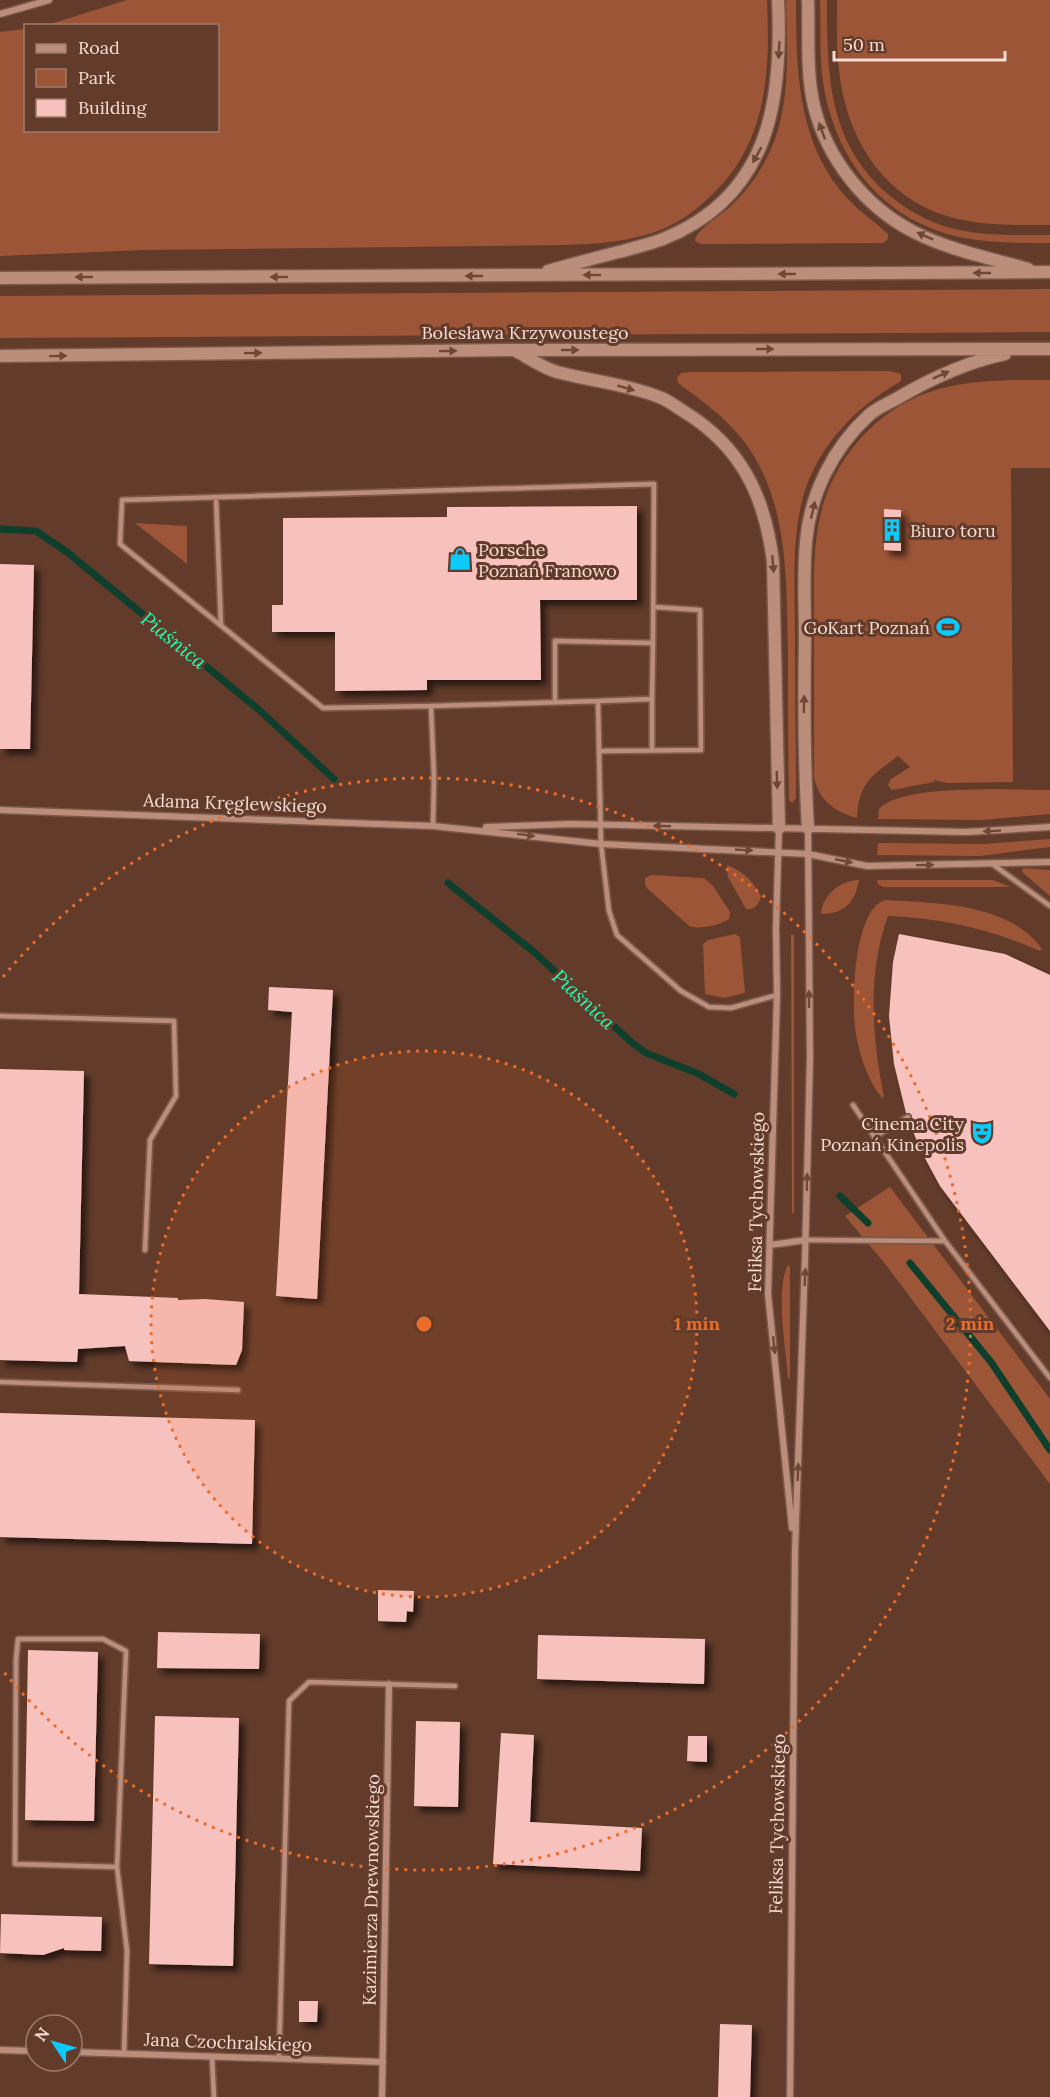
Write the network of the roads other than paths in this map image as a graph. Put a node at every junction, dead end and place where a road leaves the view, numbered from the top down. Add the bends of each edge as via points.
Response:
1 (49, 0) edge
2 (778, 0) edge
3 (808, 0) edge
4 (0, 14) edge
5 (1045, 272) edge
6 (532, 275) junction
7 (0, 278) edge
8 (1033, 349) junction
9 (1050, 349) edge
10 (512, 350) junction
11 (0, 356) edge
12 (216, 497) junction
13 (654, 608) junction
14 (221, 625) junction
15 (653, 643) junction
16 (652, 699) junction
17 (598, 701) junction
18 (555, 702) junction
19 (431, 706) junction
20 (652, 750) junction
21 (600, 751) junction
22 (0, 810) edge
23 (601, 824) junction
24 (433, 826) junction
25 (1050, 827) edge
26 (468, 828) junction
27 (779, 828) junction
28 (808, 828) junction
29 (602, 844) junction
30 (779, 853) junction
31 (808, 854) junction
32 (1050, 862) edge
33 (991, 863) junction
34 (1050, 906) edge
35 (777, 995) junction
36 (0, 1016) edge
37 (853, 1106) dead end
38 (908, 1117) dead end
39 (874, 1137) junction
40 (806, 1240) junction
41 (945, 1241) junction
42 (770, 1245) junction
43 (145, 1250) dead end
44 (1050, 1378) edge
45 (0, 1382) edge
46 (238, 1390) dead end
47 (795, 1551) junction
48 (389, 1684) junction
49 (455, 1686) dead end
50 (117, 1868) junction
51 (0, 2050) edge
52 (24, 2051) edge
53 (84, 2052) edge
54 (124, 2054) junction
55 (212, 2056) junction
56 (279, 2059) junction
57 (383, 2062) junction
58 (214, 2097) edge
59 (382, 2097) edge
60 (790, 2097) edge

1 - 4 street
2 -> 6 main road via 778,74 768,130 754,161 721,204 694,225 662,240
5 -> 3 main road via 934,240 899,222 866,196 838,162 821,128 810,79
5 -> 6 main road
6 -> 7 main road
8 - 9 main road, Bolesława Krzywoustego
10 -> 8 main road, Bolesława Krzywoustego
28 -> 8 main road via 804,763 806,541 817,493 831,462 849,435 871,413 916,386 982,360
11 -> 10 main road, Bolesława Krzywoustego
10 -> 27 main road via 555,371 661,397 710,429 744,469 762,510 773,562
12 - 13 lane via 654,484
12 - 14 lane
12 - 14 lane via 122,500 120,544
13 - 15 lane
13 - 20 lane via 700,610 700,750
14 - 19 lane via 323,708
15 - 16 lane
15 - 18 lane via 555,641
16 - 17 lane
16 - 20 lane
17 - 18 lane
17 - 21 lane
18 - 19 lane
19 - 24 lane
20 - 21 lane
21 - 23 lane
22 - 24 street, Adama Kręglewskiego
23 - 26 street, Adama Kręglewskiego
27 -> 23 street, Adama Kręglewskiego
23 - 29 lane
24 - 26 street, Adama Kręglewskiego
25 -> 28 street via 983,832
26 -> 29 street, Adama Kręglewskiego
27 - 28 street, Adama Kręglewskiego
27 - 30 street, Feliksa Tychowskiego
28 - 31 street, Feliksa Tychowskiego
29 -> 30 street, Adama Kręglewskiego
29 - 35 lane via 612,925 616,935 646,961 681,991 709,1007 731,1008
30 - 31 street
30 - 35 street, Feliksa Tychowskiego
31 -> 33 street via 867,866
40 -> 31 street, Feliksa Tychowskiego via 810,1057
32 - 33 street
33 - 34 lane
35 - 42 street, Feliksa Tychowskiego
36 - 43 lane via 174,1021 176,1096 150,1140
37 - 39 lane
38 - 39 lane
39 - 41 lane
40 - 41 lane
40 - 42 street
47 -> 40 street, Feliksa Tychowskiego
41 - 44 lane
42 -> 47 street, Feliksa Tychowskiego via 768,1294
45 - 46 lane
47 - 60 street, Feliksa Tychowskiego
48 - 49 lane
48 - 56 lane via 309,1682 289,1701
48 - 57 street, Kazimierza Drewnowskiego
50 - 50 lane via 15,1864 18,1639 103,1639 126,1651
50 - 54 lane via 127,1951
51 - 52 street
53 - 54 street, Jana Czochralskiego
54 - 55 street, Jana Czochralskiego
55 - 56 street, Jana Czochralskiego
55 - 58 lane
56 - 57 street, Jana Czochralskiego
57 - 59 street, Kazimierza Drewnowskiego

